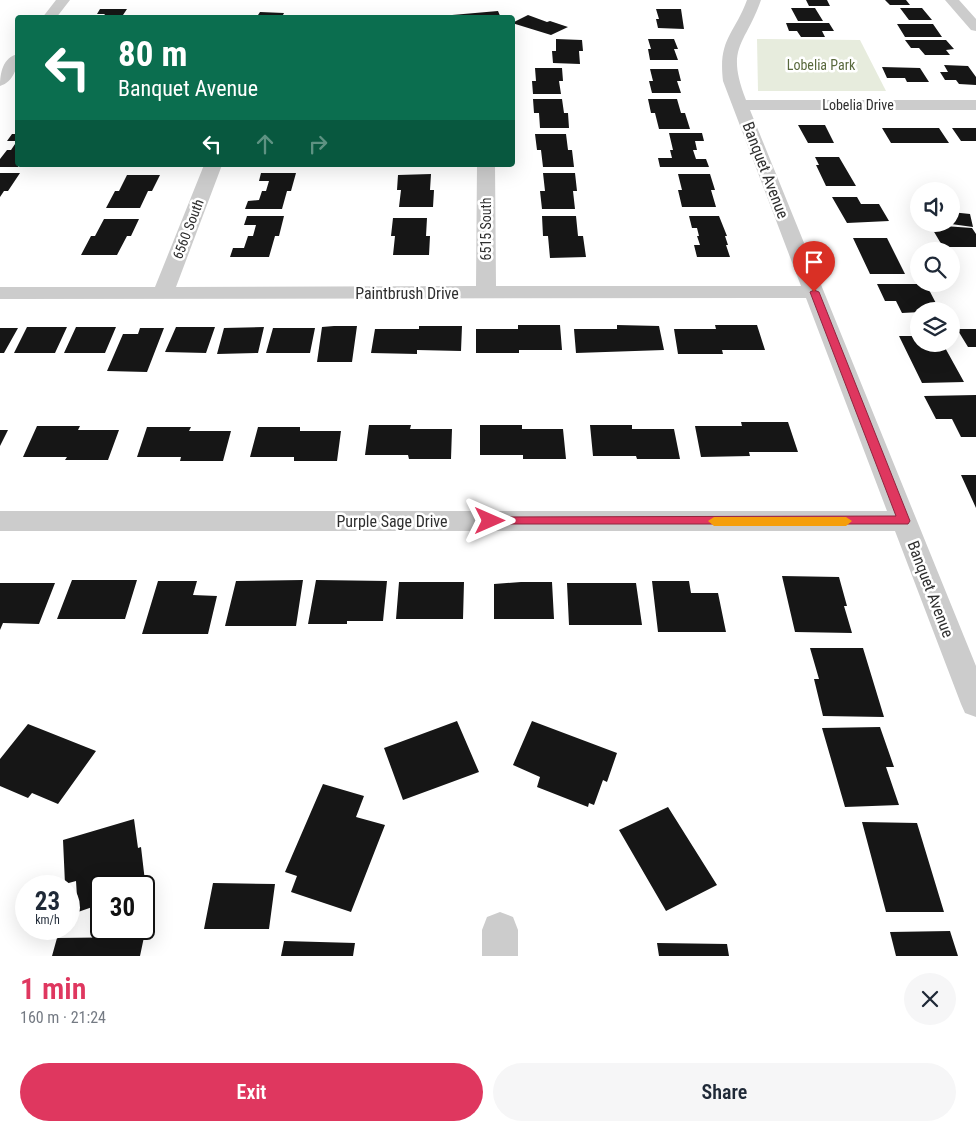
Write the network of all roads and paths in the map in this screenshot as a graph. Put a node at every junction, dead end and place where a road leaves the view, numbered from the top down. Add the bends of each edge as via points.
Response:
1 (63, 0) edge
2 (754, 0) edge
3 (952, 0) edge
4 (51, 15) edge
5 (976, 27) edge
6 (15, 62) edge
7 (0, 81) edge
8 (741, 105) junction
9 (976, 105) edge
10 (212, 167) edge
11 (486, 167) edge
12 (814, 292) junction
13 (0, 293) edge
14 (163, 293) junction
15 (486, 293) junction
16 (0, 521) edge
17 (904, 521) junction
18 (976, 704) edge

1 - 4 street
2 - 8 street, Banquet Avenue via 730,50 729,70
3 - 5 street
6 - 7 street
8 - 9 street, Lobelia Drive
8 - 12 street, Banquet Avenue
10 - 14 street, 6560 South
11 - 15 street, 6515 South
12 - 15 street, Paintbrush Drive
12 - 17 street, Banquet Avenue
13 - 14 street, Paintbrush Drive
14 - 15 street, Paintbrush Drive
16 - 17 street, Purple Sage Drive
17 - 18 street, Banquet Avenue

